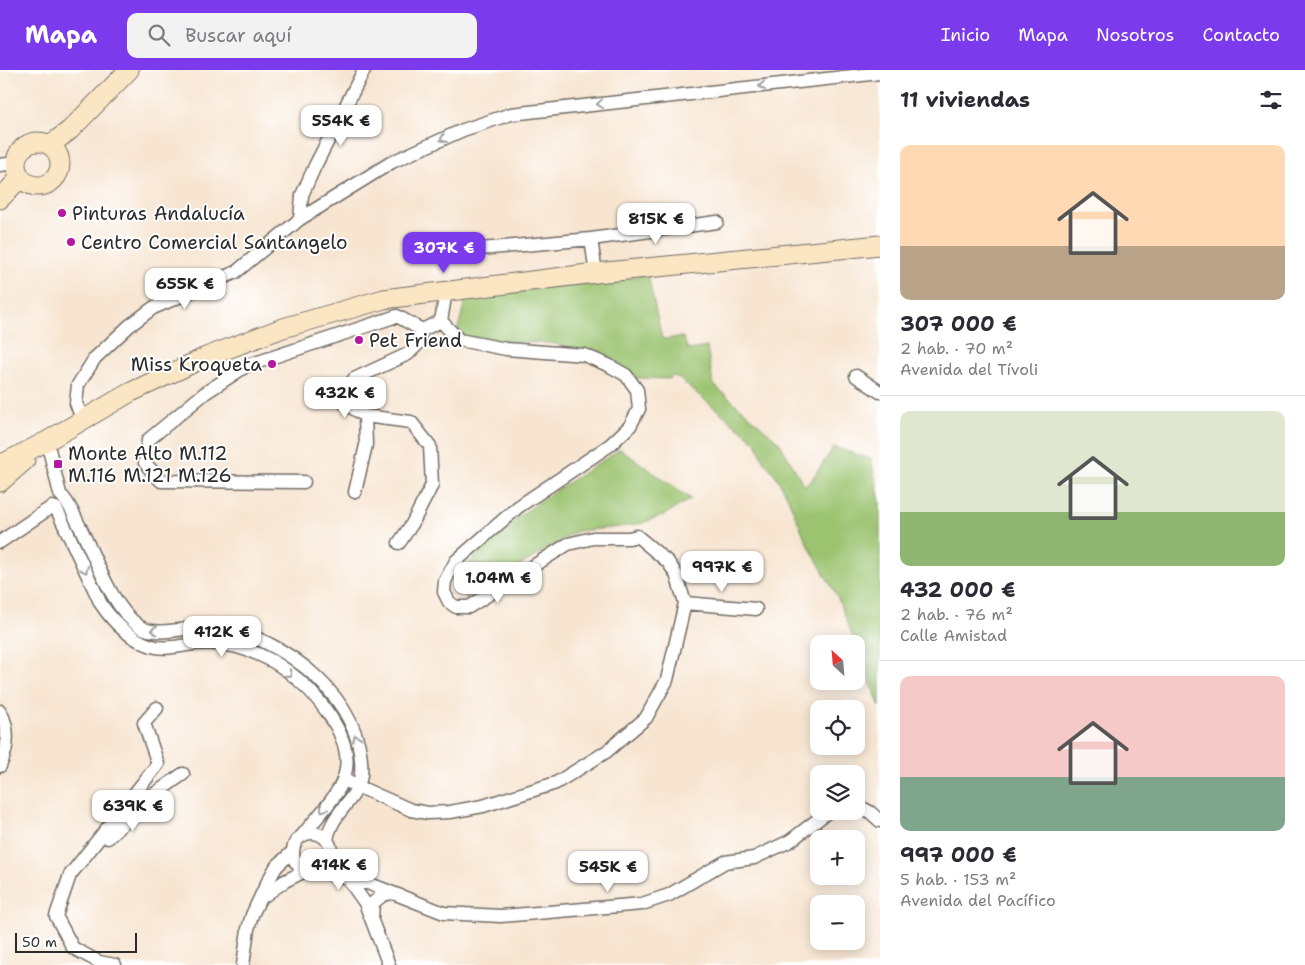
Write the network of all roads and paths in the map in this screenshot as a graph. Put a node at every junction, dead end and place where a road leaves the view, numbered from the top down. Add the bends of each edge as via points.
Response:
1 (130, 70) edge
2 (364, 70) edge
3 (880, 73) edge
4 (50, 145) junction
5 (12, 169) edge
6 (0, 199) edge
7 (300, 219) junction
8 (717, 222) dead end
9 (591, 239) junction
10 (880, 246) edge
11 (437, 253) dead end
12 (596, 273) junction
13 (446, 291) junction
14 (441, 321) junction
15 (422, 330) junction
16 (856, 376) dead end
17 (880, 392) edge
18 (365, 416) junction
19 (82, 419) junction
20 (47, 441) junction
21 (0, 465) edge
22 (0, 482) edge
23 (304, 482) dead end
24 (355, 492) dead end
25 (60, 494) junction
26 (0, 531) edge
27 (0, 542) edge
28 (399, 543) dead end
29 (685, 604) junction
30 (756, 609) dead end
31 (157, 708) dead end
32 (0, 711) edge
33 (0, 766) edge
34 (183, 774) dead end
35 (342, 782) junction
36 (358, 786) junction
37 (865, 810) edge
38 (817, 820) edge
39 (880, 821) edge
40 (302, 836) junction
41 (329, 846) junction
42 (293, 850) junction
43 (312, 870) junction
44 (70, 875) junction
45 (348, 879) junction
46 (370, 884) junction
47 (392, 893) junction
48 (261, 898) junction
49 (372, 919) junction
50 (115, 965) edge
51 (243, 965) edge
52 (389, 965) edge

1 - 4 main road via 70,130
2 - 7 street via 308,180 302,195
3 -> 7 street via 511,114 463,130 392,162
4 - 5 main road via 39,141 24,146
4 - 5 main road via 60,160 59,172 50,182 38,186 28,184
5 - 6 main road
7 - 19 street via 236,272 153,308 128,326 96,358 78,386 76,404
8 - 9 street
9 - 11 street
9 - 12 street
10 - 12 main road
12 - 13 main road
13 - 14 street
13 - 19 main road via 384,299 283,328 206,356 129,392
14 - 15 street
14 - 29 street via 460,340 506,349 584,354 626,375 637,390 639,409 630,426 610,445 518,506 456,561 445,581 444,592 449,602 456,607 469,607 568,544 593,538 637,536 668,562 676,574
15 - 18 street via 418,344 408,354 354,378 343,402
15 - 23 street via 397,316 246,366 205,393 148,440 145,464 161,481
16 - 17 street
18 - 24 street via 366,445
18 - 28 street via 411,422 430,446 432,485
19 - 20 main road
20 - 21 main road
20 - 22 main road
20 - 25 street
25 - 26 street
36 -> 25 street via 361,776 356,739 345,712 317,678 287,653 244,632 215,626 153,631 140,627 114,599 75,516
27 -> 35 street via 56,508 100,604 125,631 154,647 229,645 265,658 286,670 308,689 338,729 343,741 346,768
29 - 30 street
29 - 36 street via 668,680 646,718 606,752 556,783 483,806 428,813 410,810
31 - 44 street via 144,723 158,764
32 - 33 street via 7,734 6,752
34 - 44 street via 149,798
35 - 36 street
35 -> 40 street
36 - 41 street via 331,824
37 - 39 street
38 - 47 street via 790,841 754,858 725,862 669,895 642,904 501,916 444,913
40 - 41 street via 319,834
40 - 42 street
41 - 43 street via 328,861
41 - 46 street via 342,863
42 - 43 street via 298,865
42 - 48 street via 276,867
43 - 45 street
43 - 48 street via 285,881
44 - 50 street via 56,916 73,948 99,962
45 - 46 street
45 - 49 street via 359,892
46 - 47 street
47 - 49 street via 383,894 373,903
48 - 51 street via 248,929
49 - 52 street

